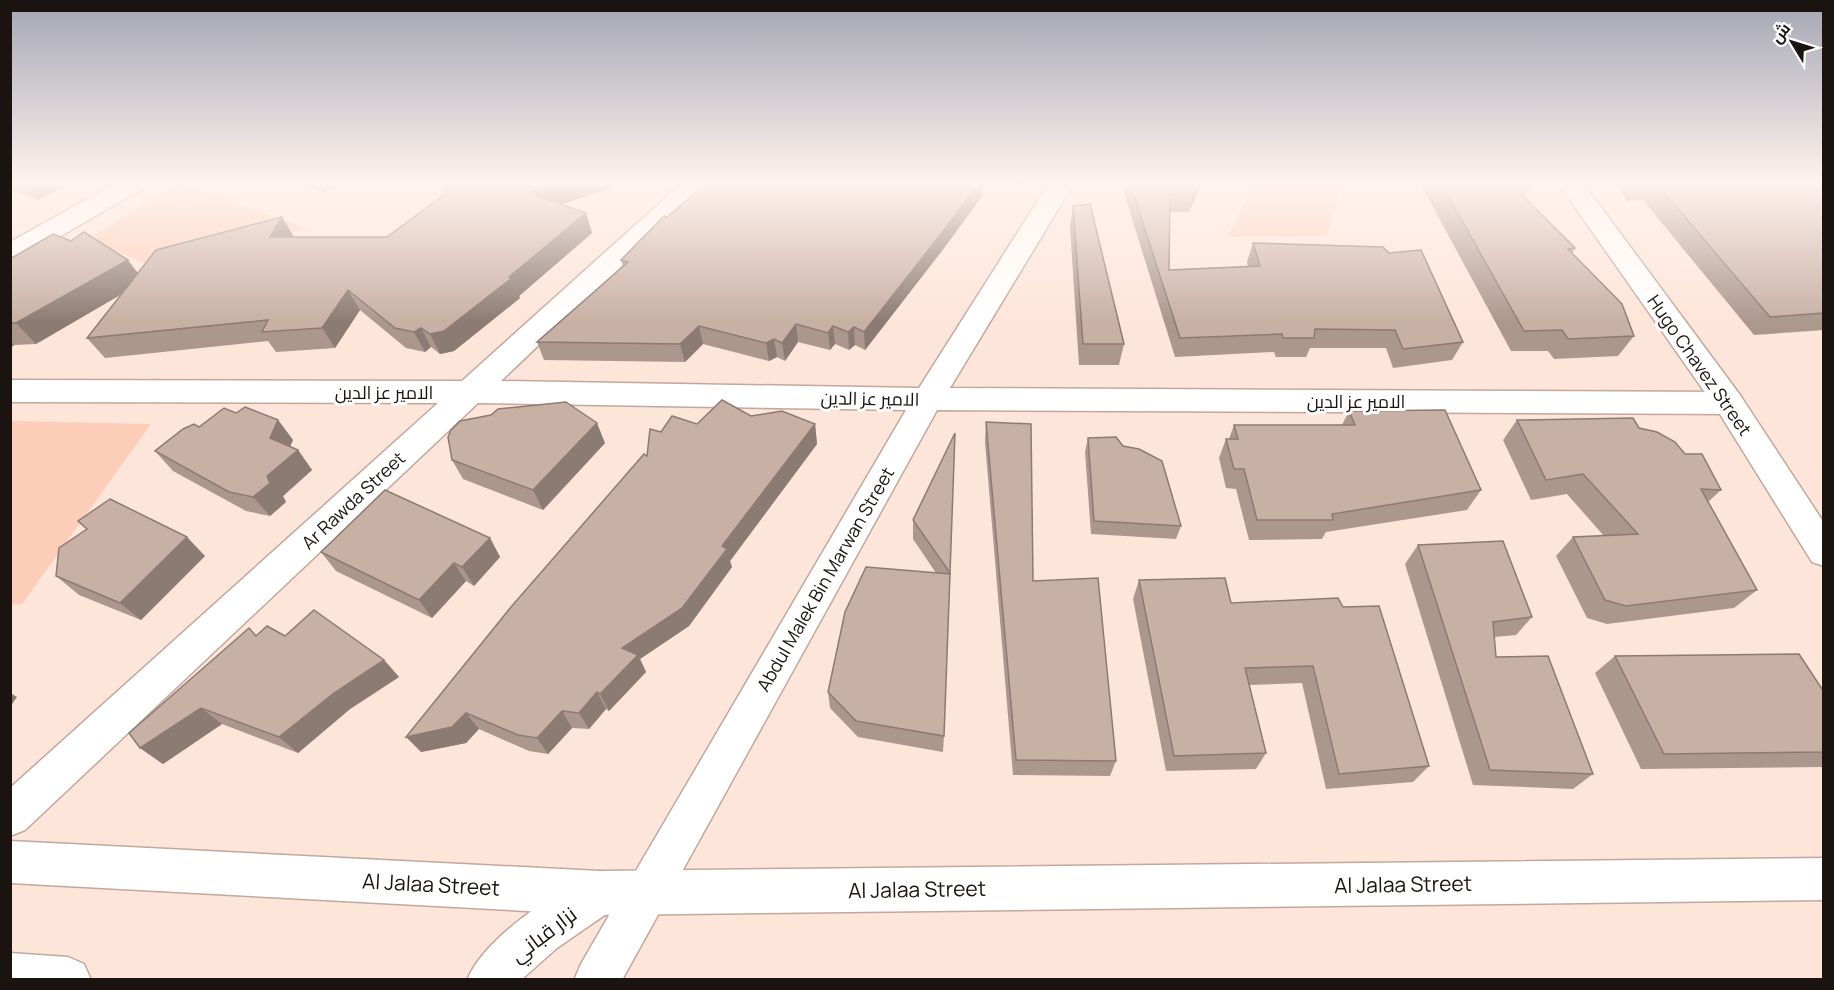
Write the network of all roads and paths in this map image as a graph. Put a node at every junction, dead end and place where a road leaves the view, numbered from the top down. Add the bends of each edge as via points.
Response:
1 (54, 229) edge
2 (647, 229) edge
3 (1033, 229) edge
4 (1603, 229) edge
5 (10, 254) edge
6 (10, 392) edge
7 (470, 392) junction
8 (928, 399) junction
9 (1729, 403) junction
10 (1824, 552) edge
11 (10, 816) edge
12 (10, 862) edge
13 (1824, 879) edge
14 (600, 892) junction
15 (645, 892) junction
16 (10, 976) edge
17 (68, 980) edge
18 (490, 980) edge
19 (597, 980) edge

1 - 5 street
2 - 7 street, Ar Rawda Street
3 - 8 street, Abdul Malek Bin Marwan Street
4 - 9 street, Hugo Chavez Street
6 - 7 street, الامير عز الدين
7 - 8 street, الامير عز الدين
7 - 11 street, Ar Rawda Street
8 - 9 street, الامير عز الدين
8 - 15 street, Abdul Malek Bin Marwan Street
9 - 10 street, Hugo Chavez Street
12 - 14 street, Al Jalaa Street
13 - 15 street, Al Jalaa Street
14 - 15 street, Al Jalaa Street
14 - 18 street, نزار قباني via 505,960
15 - 19 street, Abdul Malek Bin Marwan Street
16 - 17 street

